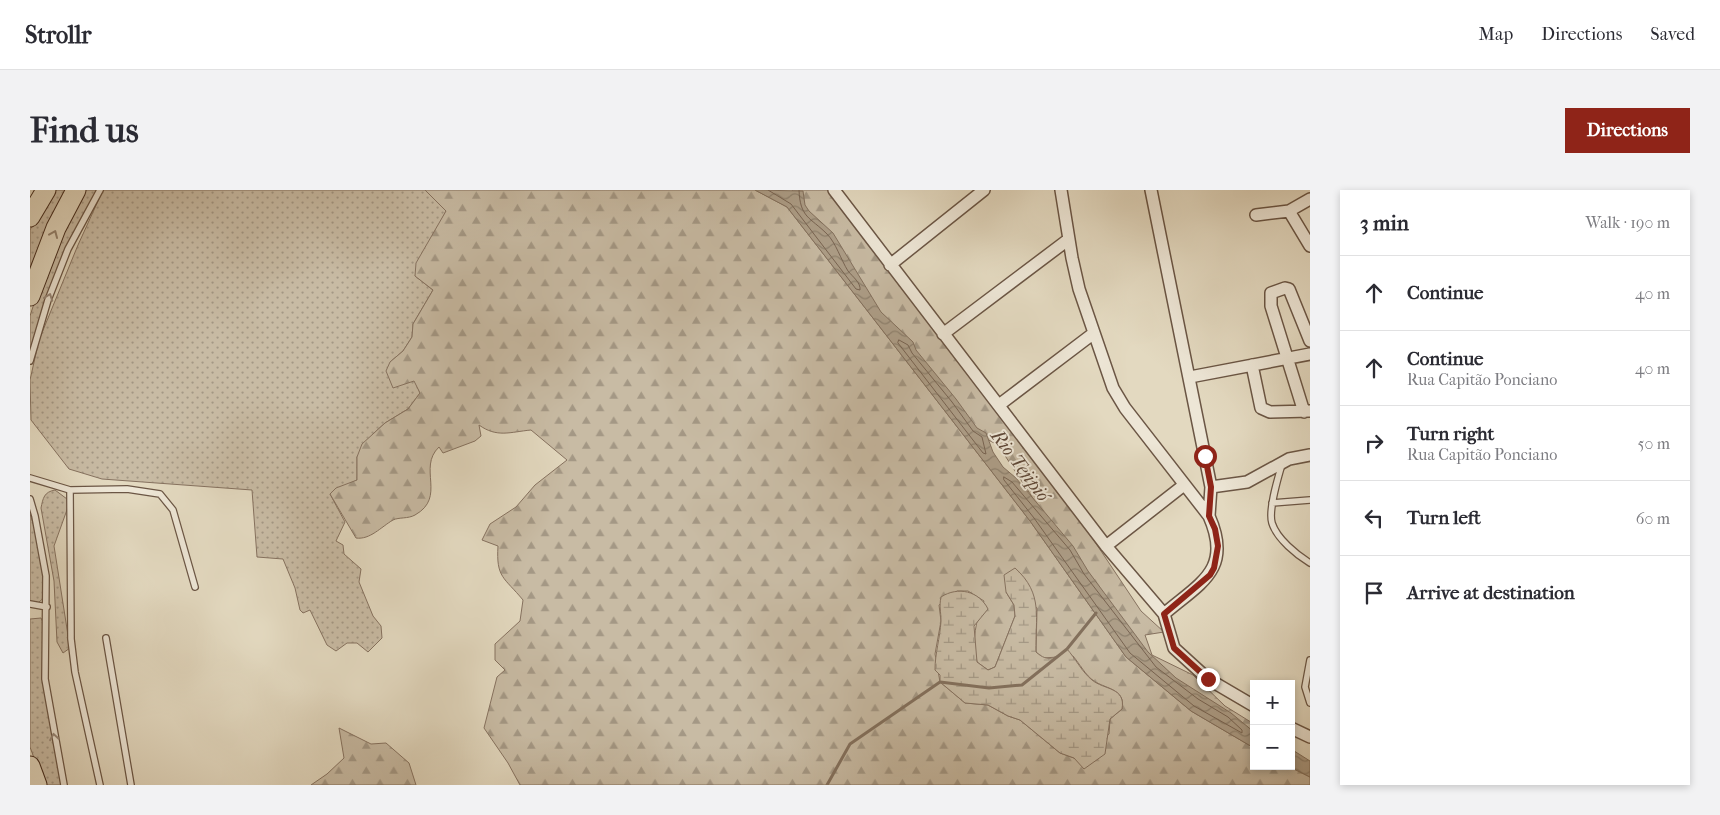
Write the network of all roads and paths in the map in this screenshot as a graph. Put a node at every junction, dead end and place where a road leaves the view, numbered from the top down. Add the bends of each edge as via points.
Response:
1 (46, 190) edge
2 (76, 190) edge
3 (100, 190) edge
4 (834, 190) edge
5 (984, 190) edge
6 (1061, 190) edge
7 (1151, 190) edge
8 (1310, 200) edge
9 (1290, 211) junction
10 (1256, 215) dead end
11 (30, 217) edge
12 (1069, 239) junction
13 (1310, 246) edge
14 (890, 265) junction
15 (30, 296) edge
16 (1094, 333) junction
17 (944, 334) junction
18 (1310, 341) edge
19 (1310, 354) edge
20 (1288, 359) junction
21 (30, 361) edge
22 (1252, 365) junction
23 (1190, 377) junction
24 (999, 405) junction
25 (1307, 412) edge
26 (1310, 455) edge
27 (1282, 462) junction
28 (30, 478) edge
29 (1184, 485) junction
30 (1211, 487) junction
31 (70, 490) junction
32 (30, 499) edge
33 (1310, 500) edge
34 (1272, 503) junction
35 (1209, 516) junction
36 (1106, 546) junction
37 (1310, 563) edge
38 (195, 587) dead end
39 (30, 604) edge
40 (47, 607) junction
41 (1164, 614) junction
42 (106, 638) dead end
43 (1310, 660) edge
44 (1310, 703) edge
45 (1250, 704) edge
46 (1295, 730) edge
47 (1310, 737) edge
48 (30, 766) edge
49 (37, 785) edge
50 (64, 785) edge
51 (100, 785) edge
52 (130, 785) edge

1 - 11 highway
15 -> 2 highway via 56,228
21 -> 3 lane via 48,300 68,249
4 - 14 street
5 - 14 street
6 - 12 street
7 - 23 street
8 - 9 street
9 - 10 street
9 - 13 street
12 - 16 street via 1079,289
12 - 17 street
14 - 17 street
16 - 24 street
16 - 29 street via 1113,388
17 - 24 street
18 - 20 street via 1289,289 1271,293 1271,306
19 - 20 street
20 - 22 street
20 - 25 street
22 - 23 street
22 - 25 street via 1261,408 1270,412
23 - 30 street
24 - 36 street
26 - 27 street
27 - 30 street via 1247,482
27 - 34 lane
28 - 31 lane
29 - 35 street
29 - 36 street
30 - 35 street
31 - 38 lane via 127,489 160,494 173,510
31 - 51 lane via 71,639 75,672
32 - 40 lane via 45,569
33 - 34 lane
34 - 37 lane via 1272,522 1277,531
35 - 41 street via 1217,537 1214,568
36 - 41 street
39 - 40 lane
50 -> 40 lane via 45,679
41 - 45 street via 1174,648 1208,679
42 - 52 lane
43 - 44 lane via 1305,687
46 - 47 street
48 - 49 highway

